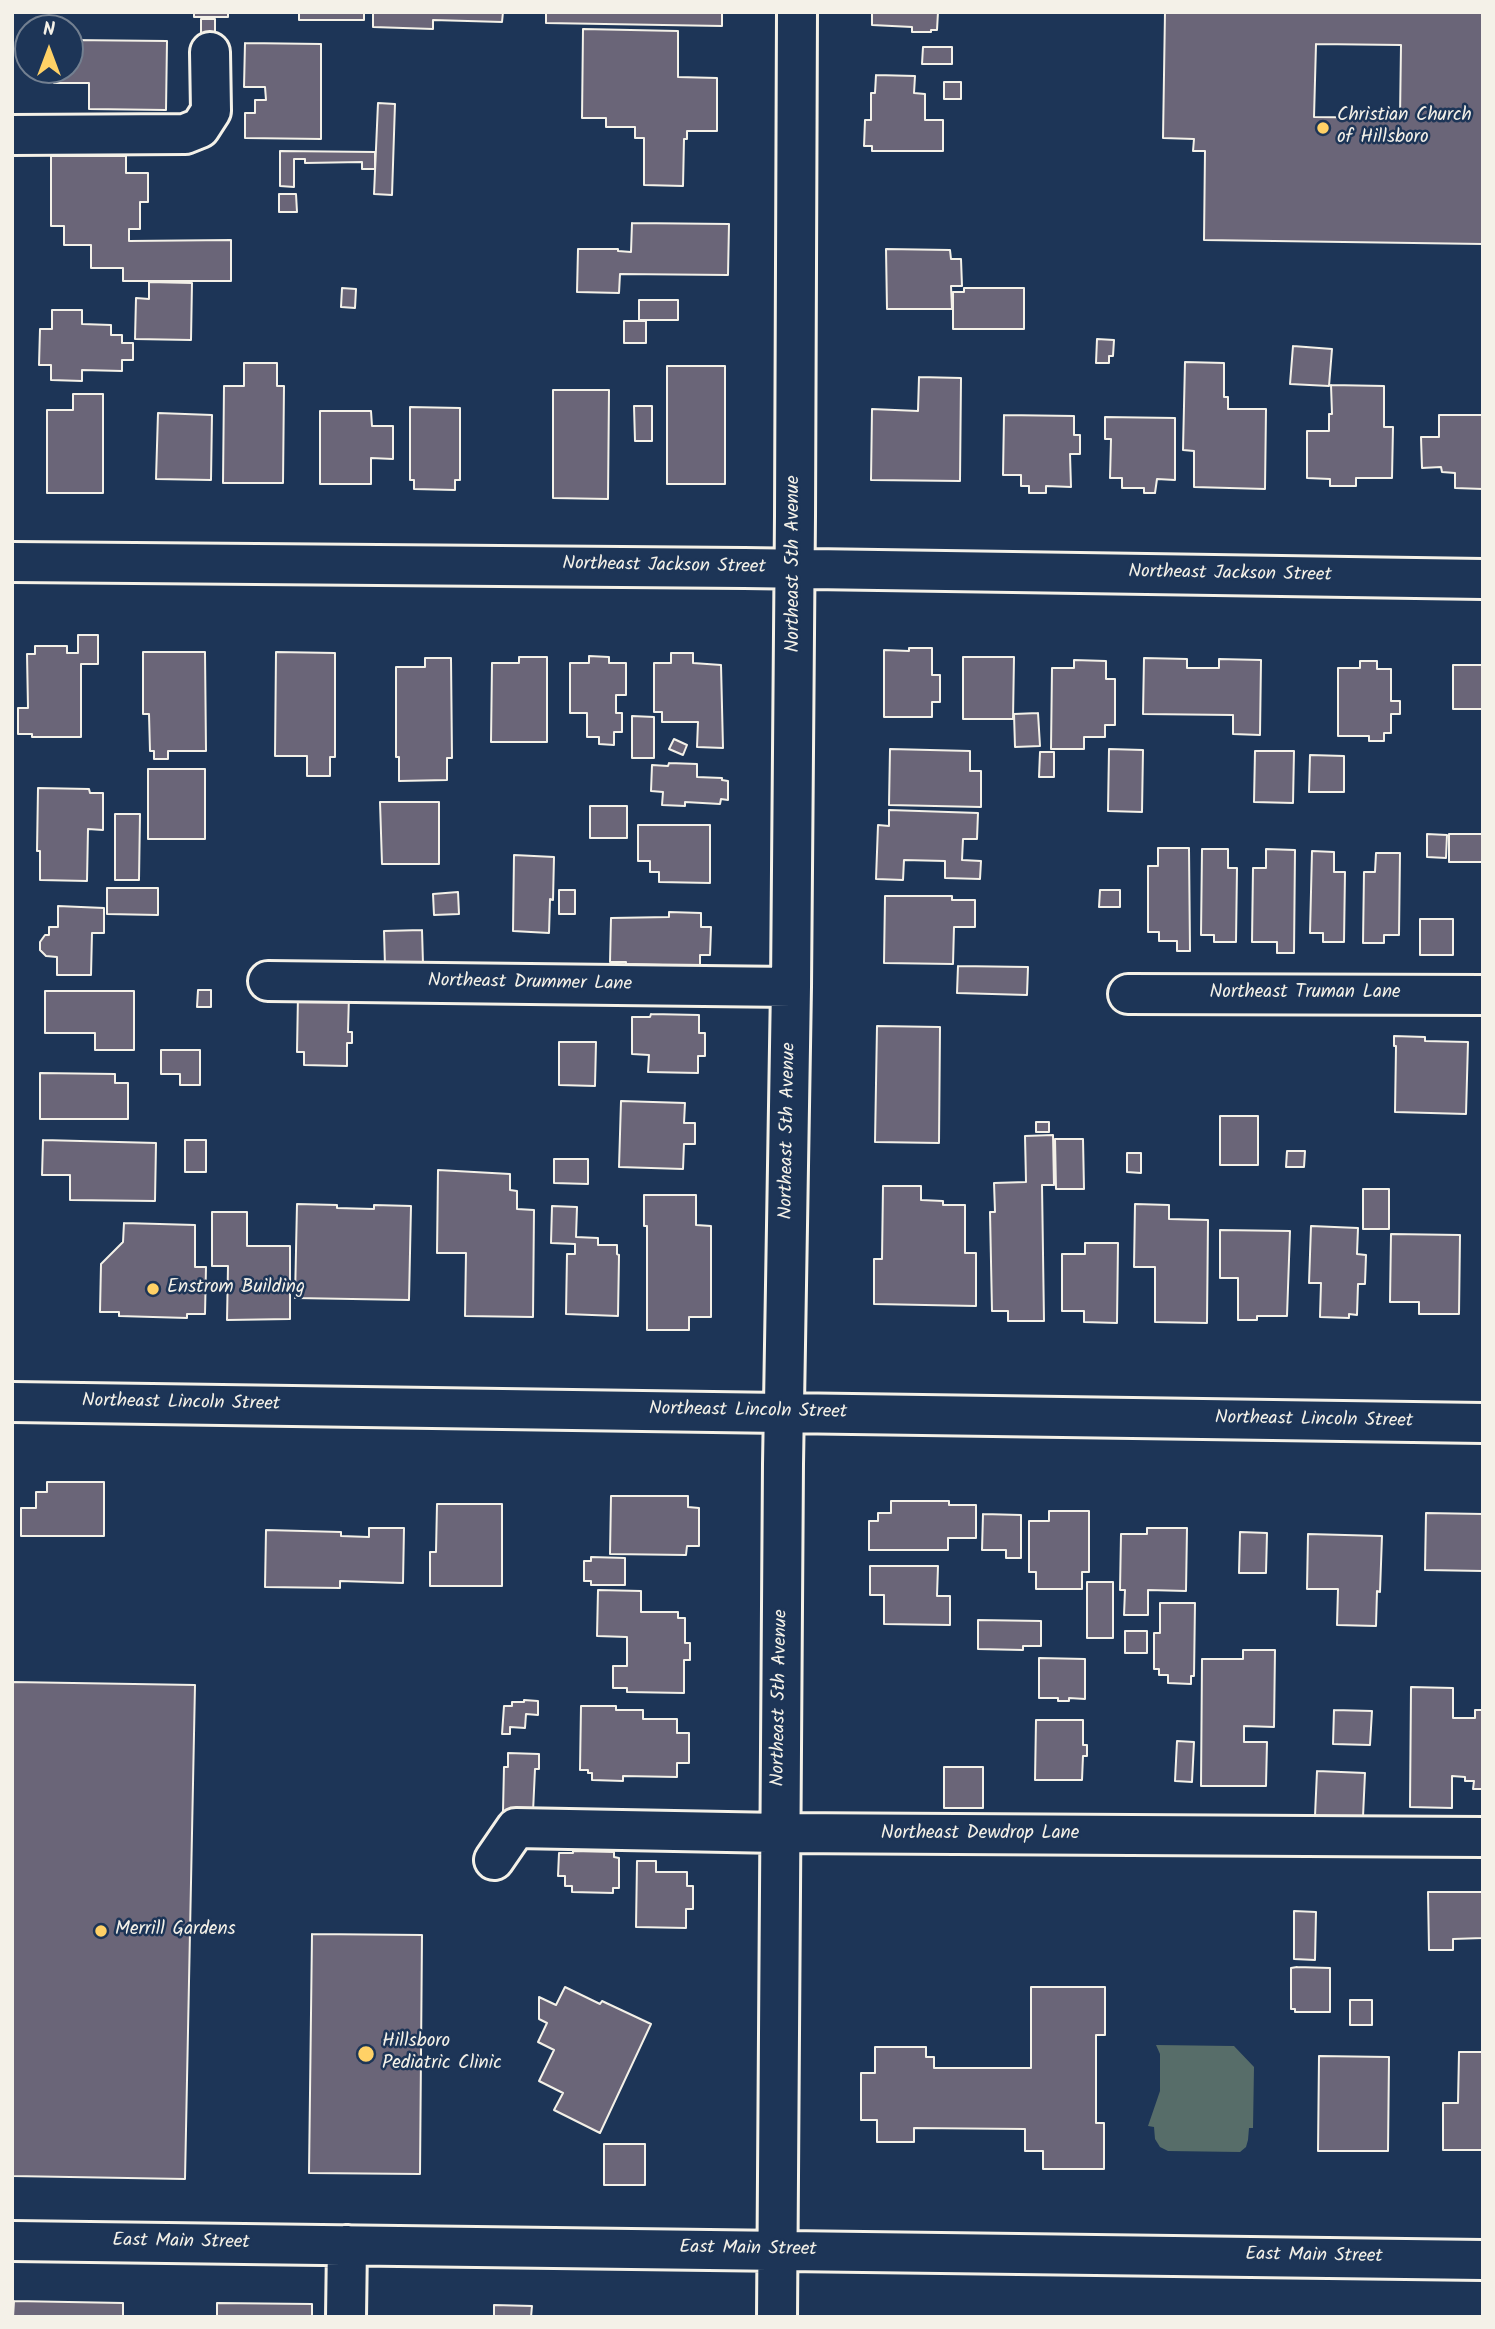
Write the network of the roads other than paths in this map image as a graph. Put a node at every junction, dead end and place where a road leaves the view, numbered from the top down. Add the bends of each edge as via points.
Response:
1 (797, 12) edge
2 (210, 52) dead end
3 (12, 135) edge
4 (12, 562) edge
5 (794, 569) junction
6 (1483, 579) edge
7 (268, 981) dead end
8 (791, 988) junction
9 (1128, 994) dead end
10 (1483, 995) edge
11 (12, 1402) edge
12 (785, 1412) junction
13 (1483, 1423) edge
14 (780, 1833) junction
15 (1483, 1837) edge
16 (494, 1860) dead end
17 (12, 2241) edge
18 (346, 2245) junction
19 (778, 2250) junction
20 (1483, 2260) edge
21 (346, 2317) edge
22 (777, 2317) edge

1 - 5 street, Northeast 5th Avenue
2 - 3 street via 211,111 200,128 185,134
4 - 5 street, Northeast Jackson Street
5 - 6 street, Northeast Jackson Street
5 - 8 street, Northeast 5th Avenue
7 - 8 street, Northeast Drummer Lane
8 - 12 street, Northeast 5th Avenue
9 - 10 street, Northeast Truman Lane
11 - 12 street, Northeast Lincoln Street
12 - 13 street, Northeast Lincoln Street
12 - 14 street, Northeast 5th Avenue
14 - 15 street, Northeast Dewdrop Lane
14 - 16 street, Northeast Dewdrop Lane via 516,1828
14 - 19 street, Northeast 5th Avenue
17 - 18 street, East Main Street
18 - 19 street, East Main Street
18 - 21 street
19 - 20 street, East Main Street
19 - 22 street, Northeast 5th Avenue

